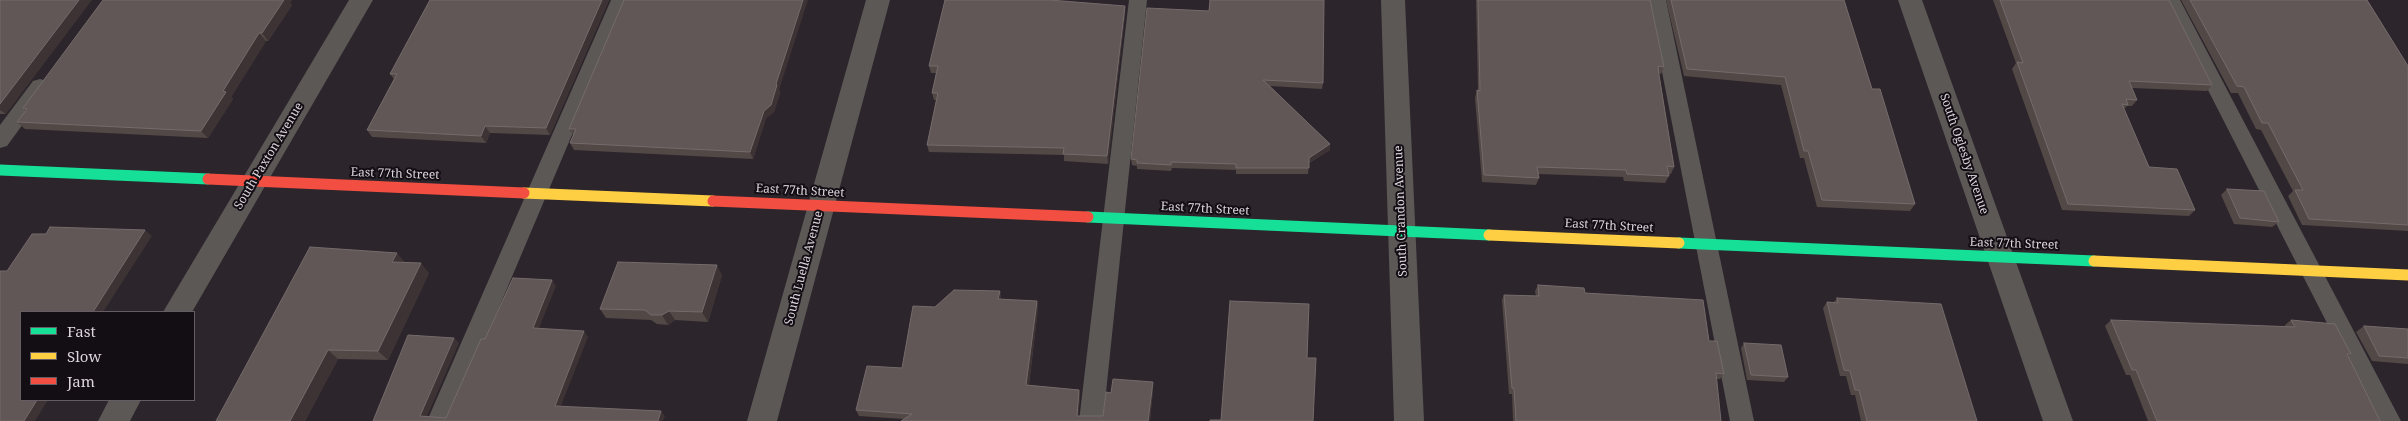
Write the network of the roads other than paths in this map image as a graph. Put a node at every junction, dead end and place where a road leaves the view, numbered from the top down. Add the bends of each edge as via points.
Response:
1 (361, 0) edge
2 (620, 0) edge
3 (878, 0) edge
4 (1138, 0) edge
5 (1393, 0) edge
6 (1657, 0) edge
7 (1910, 0) edge
8 (2171, 0) edge
9 (52, 70) edge
10 (0, 140) edge
11 (0, 170) edge
12 (254, 181) junction
13 (537, 193) junction
14 (821, 206) junction
15 (1114, 218) junction
16 (1402, 231) junction
17 (1706, 244) junction
18 (2000, 257) junction
19 (2311, 271) junction
20 (2408, 275) edge
21 (178, 311) edge
22 (125, 401) edge
23 (113, 421) edge
24 (439, 421) edge
25 (762, 421) edge
26 (1091, 421) edge
27 (1409, 421) edge
28 (1742, 421) edge
29 (2058, 421) edge
30 (2389, 421) edge

1 - 12 street, South Paxton Avenue
2 - 13 lane
3 - 14 street, South Luella Avenue
4 - 15 lane
5 - 16 street, South Crandon Avenue
6 - 17 lane
7 - 18 street, South Oglesby Avenue
8 - 19 lane
9 - 10 lane
11 - 12 street, East 77th Street
12 - 13 street, East 77th Street
12 - 21 street, South Paxton Avenue
13 - 14 street, East 77th Street
13 - 24 lane
14 - 15 street, East 77th Street
14 - 25 street, South Luella Avenue
15 - 16 street, East 77th Street
15 - 26 lane
16 - 17 street, East 77th Street
16 - 27 street, South Crandon Avenue
17 - 18 street, East 77th Street
17 - 28 lane
18 - 19 street, East 77th Street
18 - 29 street, South Oglesby Avenue
19 - 20 street, East 77th Street
19 - 30 lane
22 - 23 street

